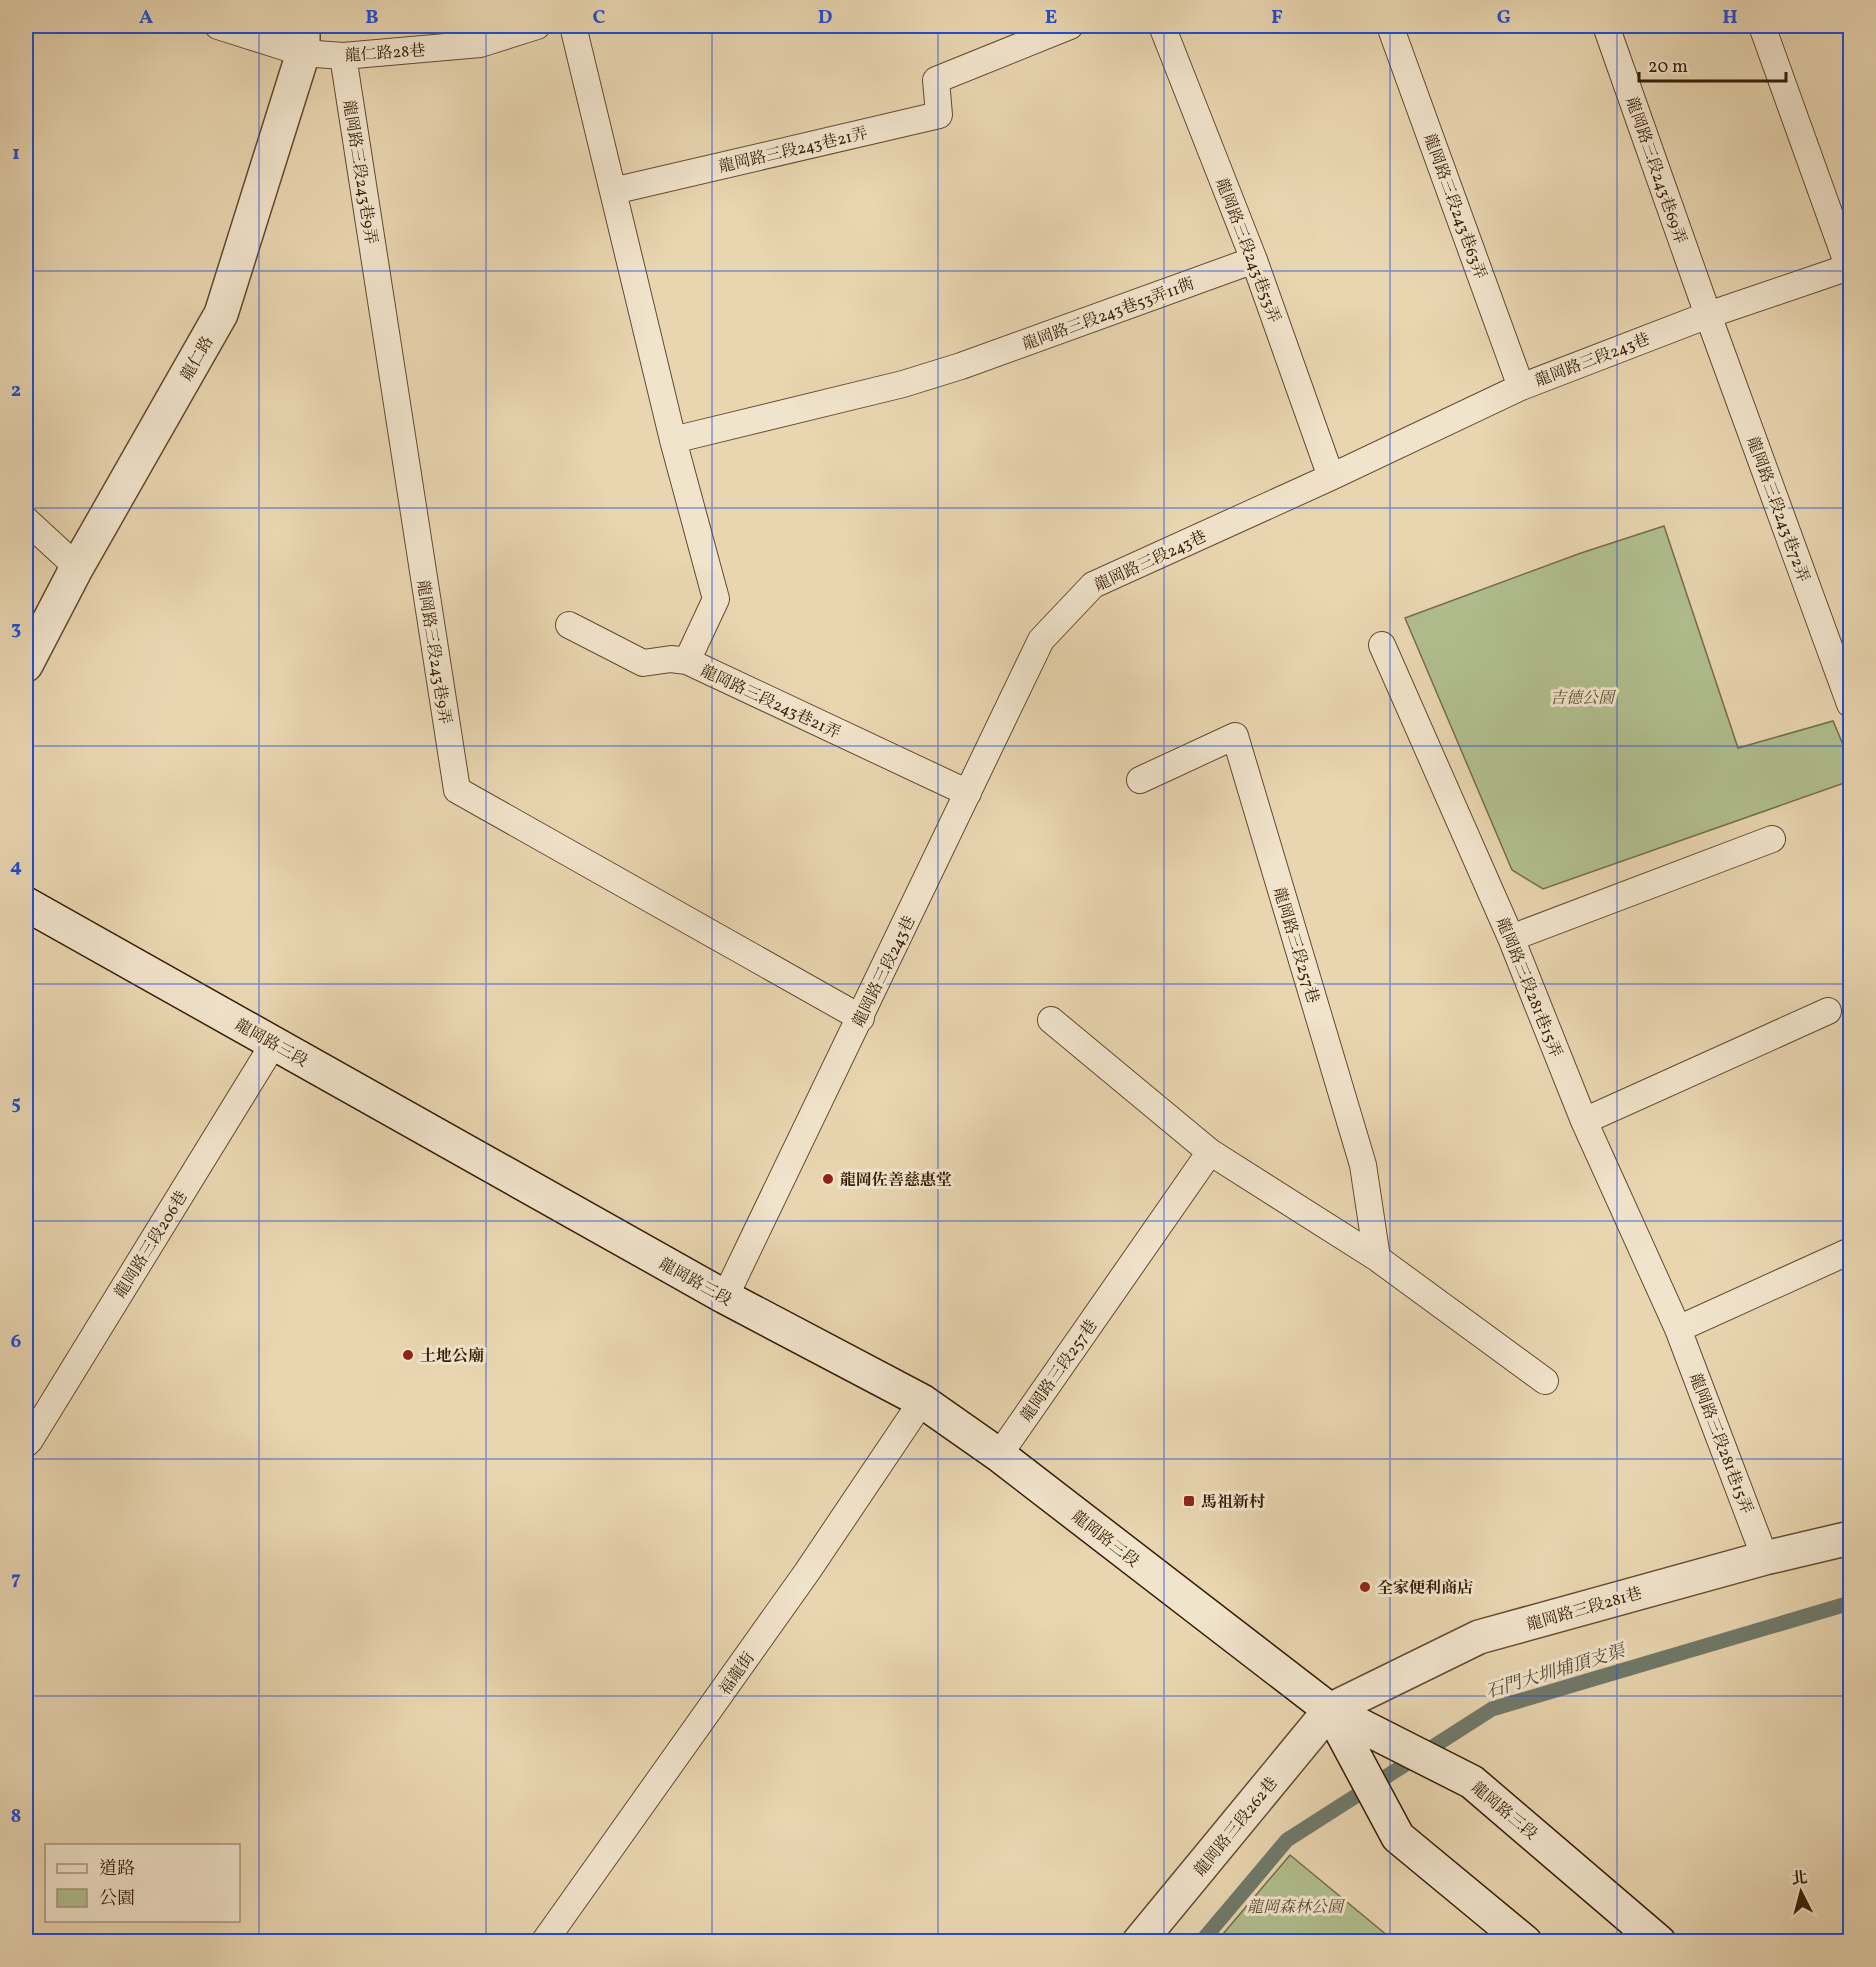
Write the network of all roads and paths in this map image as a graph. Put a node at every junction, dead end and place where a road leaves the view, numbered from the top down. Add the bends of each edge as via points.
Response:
1 (218, 26) edge
2 (537, 26) edge
3 (573, 26) edge
4 (1070, 26) edge
5 (1162, 26) edge
6 (1390, 26) edge
7 (1606, 26) edge
8 (1762, 26) edge
9 (303, 39) edge
10 (343, 56) junction
11 (613, 191) junction
12 (1254, 260) junction
13 (1850, 269) edge
14 (1708, 315) junction
15 (1521, 387) junction
16 (673, 440) junction
17 (1330, 477) junction
18 (26, 520) edge
19 (77, 567) junction
20 (569, 625) dead end
21 (1382, 645) dead end
22 (687, 661) junction
23 (26, 665) edge
24 (1851, 704) edge
25 (1140, 780) dead end
26 (968, 793) junction
27 (1772, 839) dead end
28 (26, 904) edge
29 (1511, 938) junction
30 (1828, 1011) dead end
31 (861, 1018) junction
32 (1051, 1020) dead end
33 (274, 1043) junction
34 (1584, 1121) junction
35 (1210, 1152) junction
36 (1851, 1251) edge
37 (1377, 1258) junction
38 (725, 1298) junction
39 (1678, 1329) junction
40 (1545, 1381) dead end
41 (922, 1401) junction
42 (26, 1444) edge
43 (999, 1455) junction
44 (1848, 1542) edge
45 (1765, 1558) junction
46 (1330, 1710) junction
47 (544, 1941) edge
48 (1139, 1941) edge
49 (1525, 1941) edge
50 (1659, 1941) edge

1 - 9 lane, 龍仁路28巷
2 - 10 lane, 龍仁路28巷 via 480,44
3 - 11 lane, 龍岡路三段243巷21弄
4 - 11 lane, 龍岡路三段243巷21弄 via 936,80 939,115
5 - 12 lane, 龍岡路三段243巷53弄
6 - 15 lane, 龍岡路三段243巷63弄
7 - 14 lane, 龍岡路三段243巷69弄
8 - 13 lane
9 - 10 lane, 龍仁路28巷
9 - 19 main road, 龍仁路 via 221,314
10 - 31 lane, 龍岡路三段243巷9弄 via 457,790
11 - 16 lane, 龍岡路三段243巷21弄
12 - 16 lane, 龍岡路三段243巷53弄11衖 via 903,384
12 - 17 lane, 龍岡路三段243巷53弄
13 - 14 lane, 龍岡路三段243巷
14 - 15 lane, 龍岡路三段243巷
14 - 24 lane, 龍岡路三段243巷72弄
15 - 17 lane, 龍岡路三段243巷
16 - 22 lane, 龍岡路三段243巷21弄 via 716,599
17 - 26 lane, 龍岡路三段243巷 via 1093,585 1041,640
18 - 19 lane
19 - 23 main road, 龍仁路
20 - 22 lane via 643,663
21 - 29 lane, 龍岡路三段281巷15弄
22 - 26 lane, 龍岡路三段243巷21弄
25 - 37 lane, 龍岡路三段257巷 via 1235,736 1363,1165
26 - 31 lane, 龍岡路三段243巷
27 - 29 lane
28 - 33 main road, 龍岡路三段
29 - 34 lane, 龍岡路三段281巷15弄
30 - 34 lane
31 - 38 lane, 龍岡路三段243巷
32 - 35 lane
33 - 38 main road, 龍岡路三段
33 - 42 lane, 龍岡路三段206巷
34 - 39 lane, 龍岡路三段281巷15弄
35 - 37 lane
35 - 43 lane, 龍岡路三段257巷
36 - 39 lane
37 - 40 lane
38 - 41 main road, 龍岡路三段
39 - 45 lane, 龍岡路三段281巷15弄
41 - 43 main road, 龍岡路三段
41 - 47 lane, 福龍街 via 800,1582
43 - 46 main road, 龍岡路三段
44 - 45 main road, 龍岡路三段281巷
45 - 46 main road, 龍岡路三段281巷 via 1479,1637
46 - 48 main road, 龍岡路三段262巷
46 - 49 main road, 龍岡路三段 via 1398,1837
46 - 50 main road, 龍岡路三段 via 1472,1782

